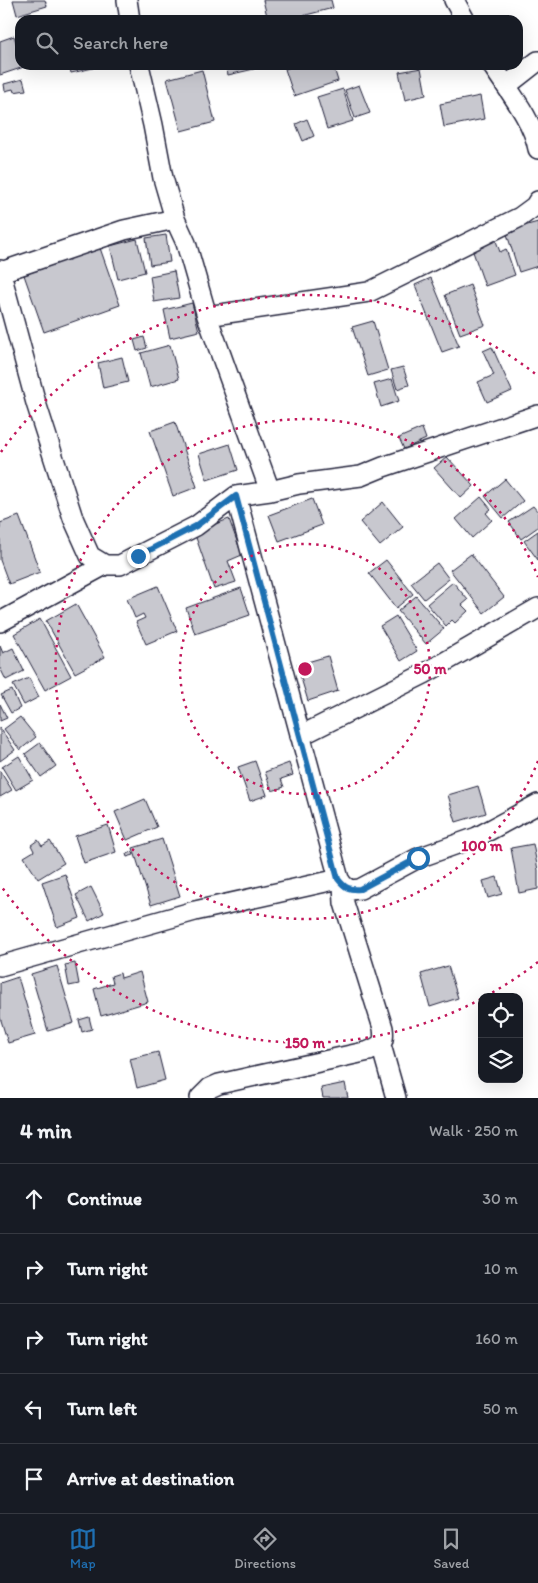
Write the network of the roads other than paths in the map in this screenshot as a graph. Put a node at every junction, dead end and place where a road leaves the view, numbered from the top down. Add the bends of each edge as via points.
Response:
1 (127, 0) edge
2 (454, 0) edge
3 (129, 15) edge
4 (462, 15) edge
5 (538, 60) edge
6 (140, 70) edge
7 (495, 70) edge
8 (506, 86) junction
9 (538, 149) edge
10 (538, 201) edge
11 (175, 218) junction
12 (1, 271) edge
13 (207, 316) junction
14 (538, 415) edge
15 (270, 491) junction
16 (236, 496) junction
17 (105, 565) junction
18 (538, 608) edge
19 (0, 622) edge
20 (300, 736) junction
21 (538, 804) edge
22 (341, 882) junction
23 (0, 966) edge
24 (381, 1045) junction
25 (200, 1098) edge
26 (396, 1098) edge

1 - 3 street
2 - 4 street
5 - 8 street
6 - 11 street
7 - 8 street
8 - 9 street via 528,122
10 - 13 street via 520,217 370,292
11 - 12 street via 124,230
11 - 13 street via 186,242
12 - 17 street via 36,403 73,518 90,556
13 - 15 street
14 - 15 street via 361,476
15 - 16 street
16 - 17 street via 196,526 120,565
16 - 20 street
17 - 19 street
18 - 20 street via 424,674
20 - 22 street
21 - 22 street via 477,837 418,858 360,889 350,890
22 - 23 street via 195,911
22 - 24 street via 344,903 383,1028
24 - 25 street via 370,1052 219,1084
24 - 26 street

